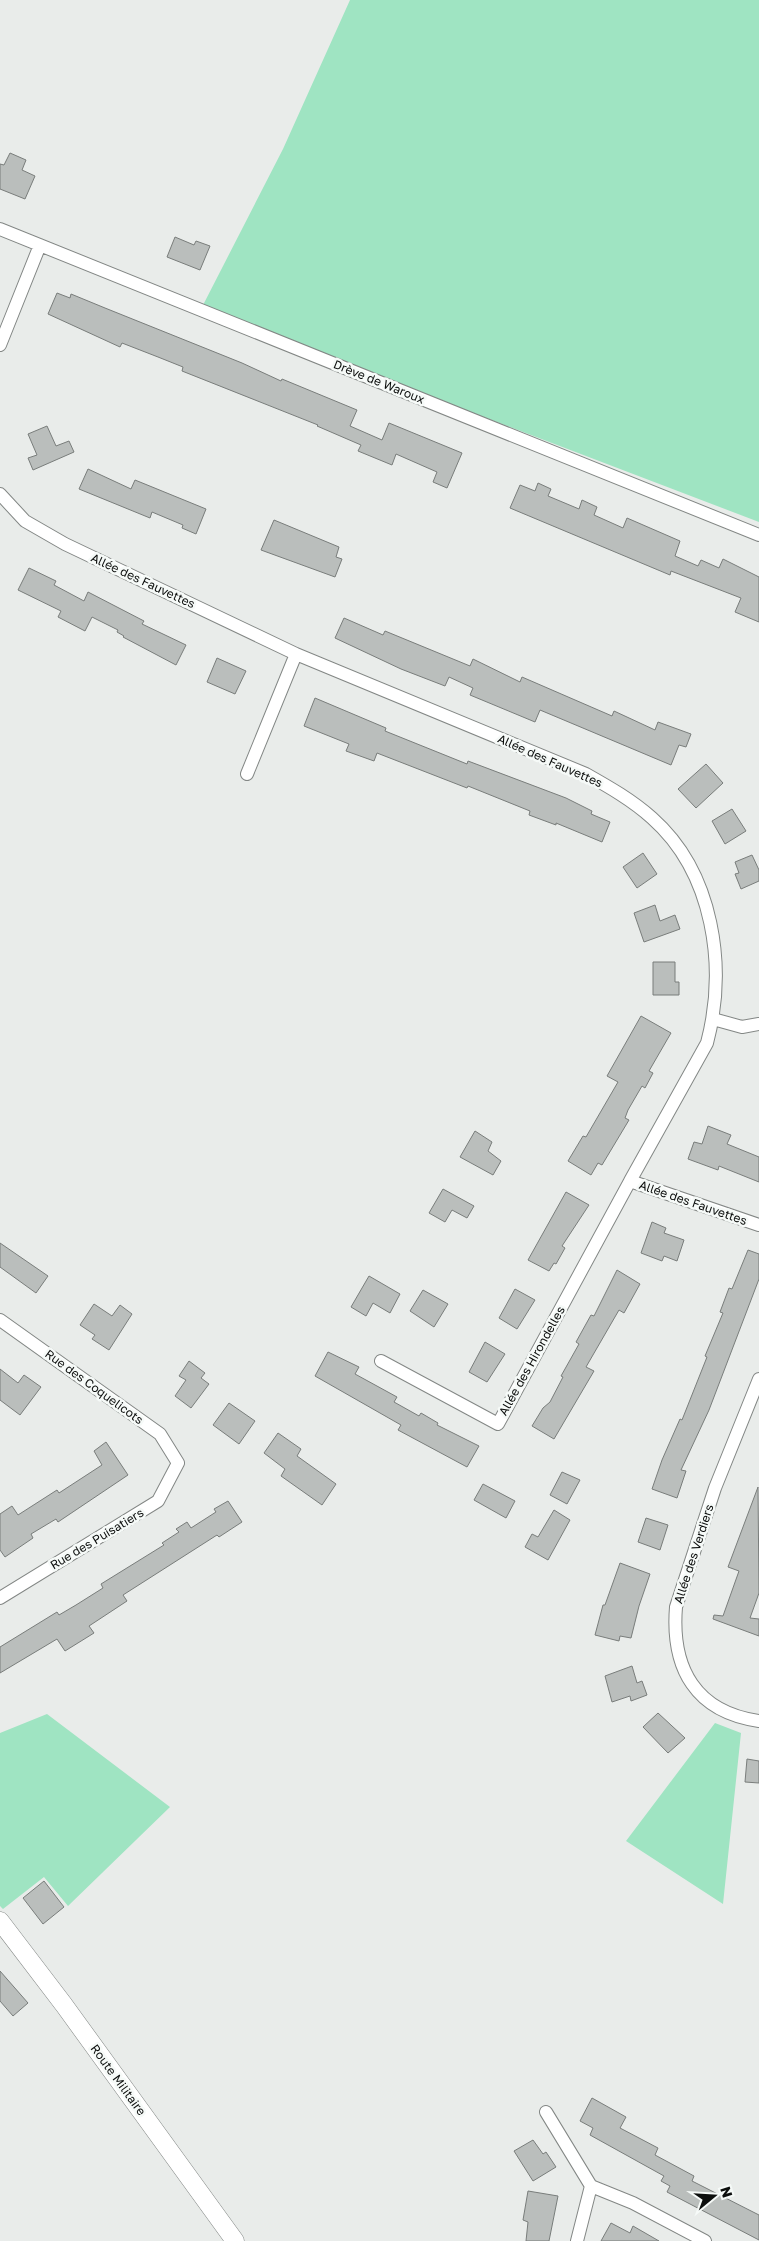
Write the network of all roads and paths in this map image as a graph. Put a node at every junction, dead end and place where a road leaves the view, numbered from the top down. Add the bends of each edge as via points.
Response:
1 (0, 229) edge
2 (40, 245) junction
3 (0, 344) edge
4 (0, 494) edge
5 (759, 535) edge
6 (296, 654) junction
7 (247, 774) dead end
8 (713, 1019) junction
9 (759, 1024) edge
10 (630, 1182) junction
11 (759, 1225) edge
12 (0, 1320) edge
13 (381, 1361) dead end
14 (759, 1379) edge
15 (178, 1463) joint
16 (0, 1598) edge
17 (759, 1722) edge
18 (0, 1921) edge
19 (546, 2112) dead end
20 (591, 2186) junction
21 (235, 2241) edge
22 (577, 2241) edge
23 (705, 2241) edge

1 - 2 street, Drève de Waroux
2 - 3 street
2 - 5 street, Drève de Waroux
4 - 6 street, Allée des Fauvettes via 25,521 65,544
6 - 7 street
6 - 8 street, Allée des Fauvettes via 586,774 616,791 653,819 680,851 698,885 713,930 717,969
8 - 9 street via 742,1027
8 - 10 street, Allée des Fauvettes via 707,1043
10 - 11 street, Allée des Fauvettes
10 - 13 street, Allée des Hirondelles via 498,1424
12 - 15 street, Rue des Coquelicots via 160,1434
14 - 17 street, Allée des Verdiers via 715,1488 676,1608 675,1622 676,1644 684,1671 700,1695 722,1711
15 - 16 street, Rue des Puisatiers via 158,1501
18 - 21 street, Route Militaire
19 - 20 street
20 - 22 street
20 - 23 street via 633,2203

